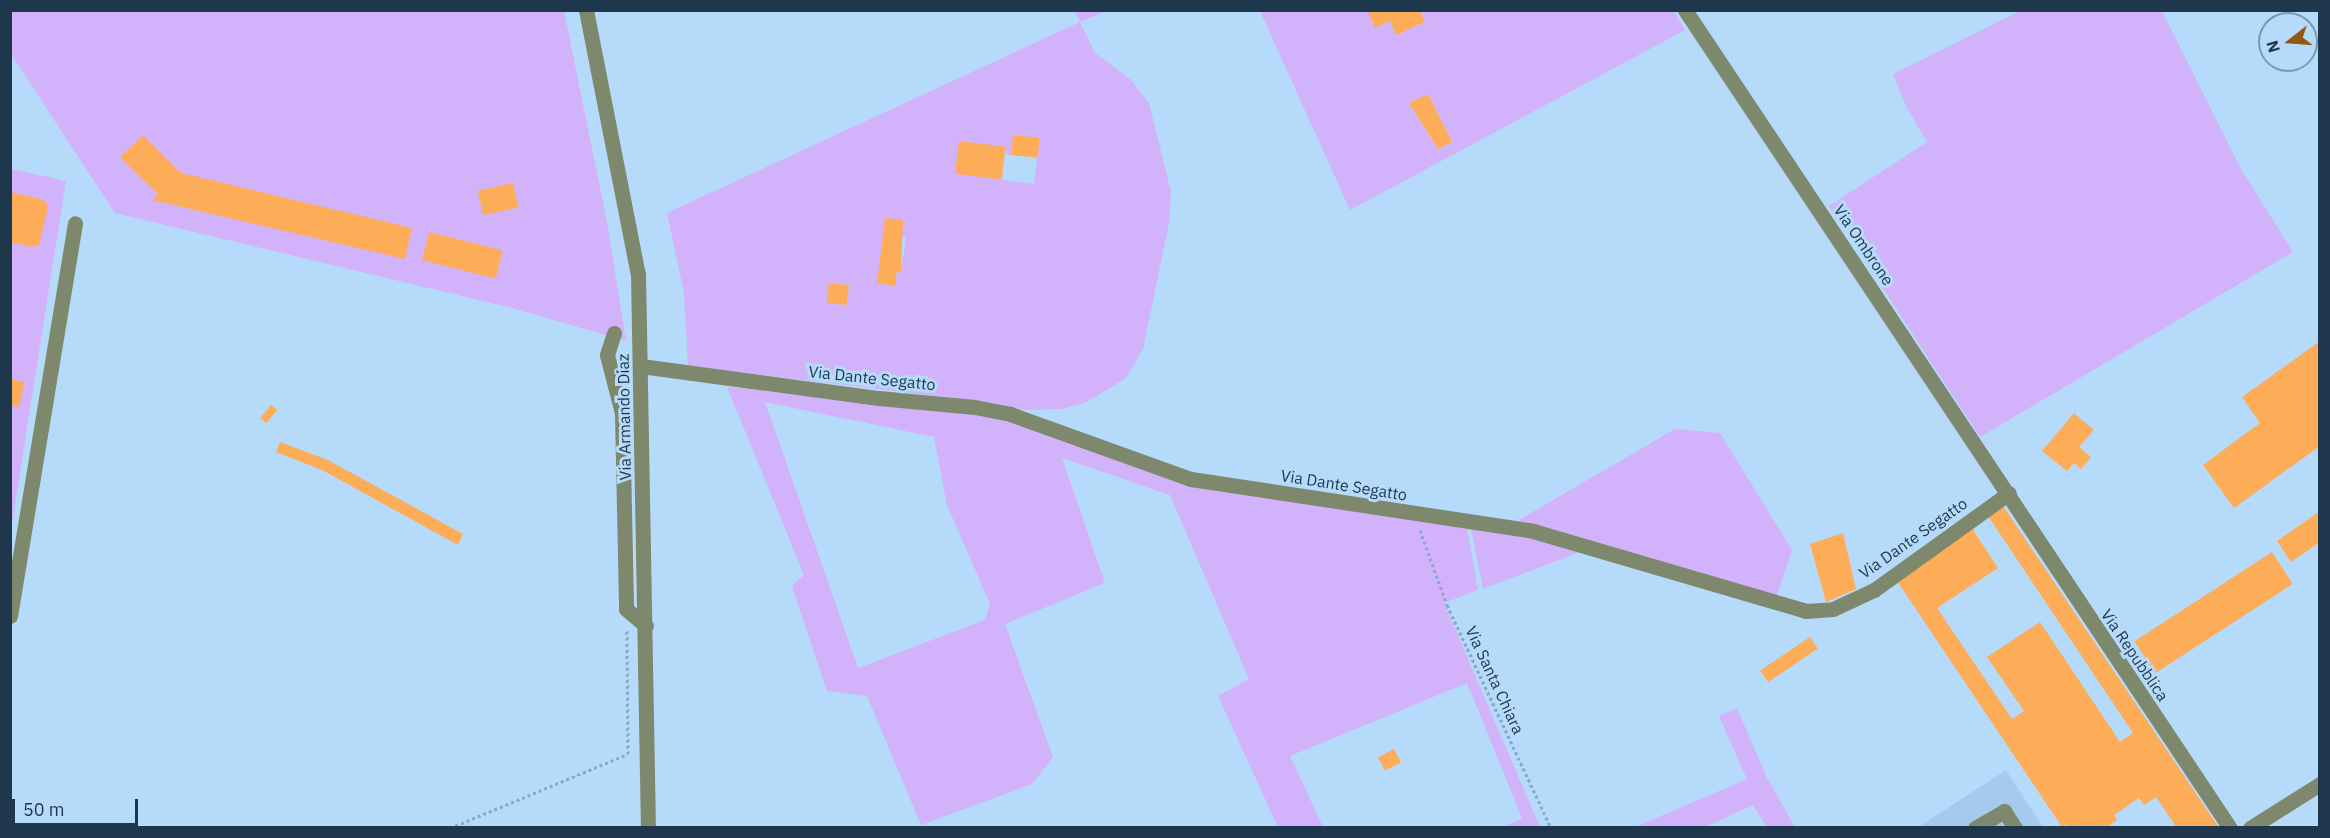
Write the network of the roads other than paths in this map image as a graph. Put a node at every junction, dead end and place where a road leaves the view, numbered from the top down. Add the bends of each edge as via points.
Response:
1 (586, 10) edge
2 (1685, 10) edge
3 (75, 223) dead end
4 (614, 333) dead end
5 (641, 366) junction
6 (2011, 497) junction
7 (10, 616) edge
8 (646, 626) junction
9 (2319, 784) edge
10 (648, 828) edge
11 (1975, 828) edge
12 (2015, 828) edge
13 (2230, 828) edge
14 (2250, 828) edge

1 - 5 street, Via Armando Diaz via 634,243
2 - 6 street, Via Ombrone
3 - 7 street
4 - 8 street via 607,355 622,413 626,609
5 - 6 street, Via Dante Segatto via 1010,414 1191,479 1533,531 1806,611 1833,609 1874,590
5 - 8 street, Via Armando Diaz
6 - 13 street, Via Repubblica
8 - 10 street, Via Armando Diaz
9 - 14 street
11 - 12 street via 2004,811

